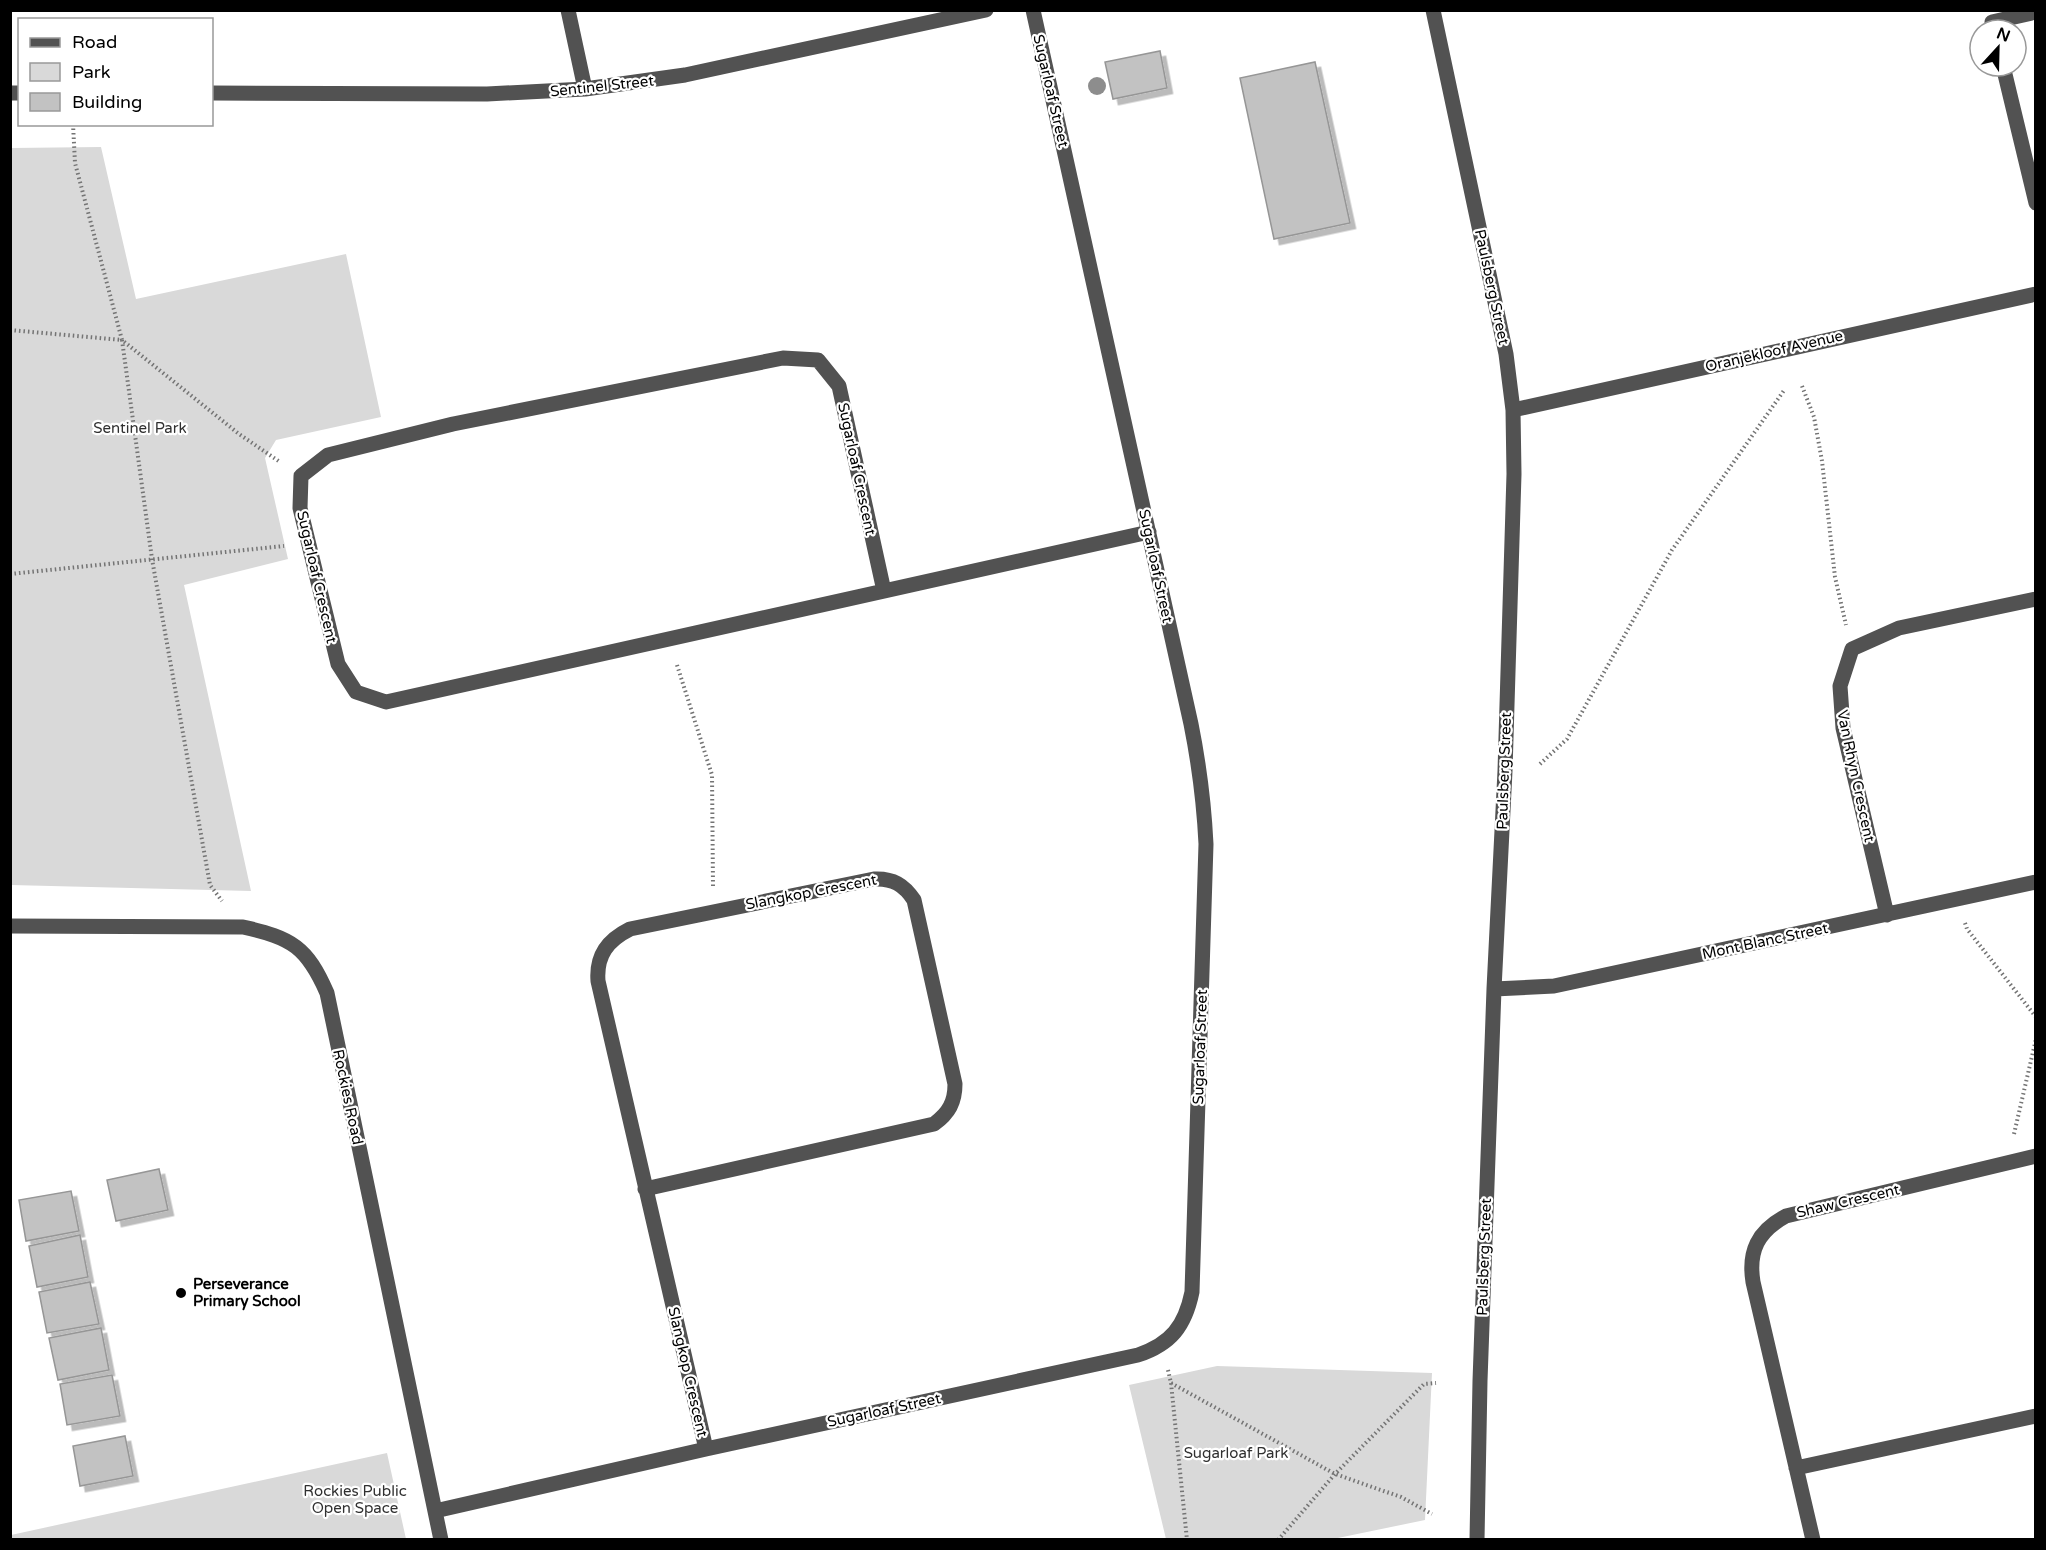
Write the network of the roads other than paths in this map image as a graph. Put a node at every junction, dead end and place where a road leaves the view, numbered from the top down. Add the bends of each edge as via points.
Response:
1 (568, 10) edge
2 (986, 10) edge
3 (1033, 10) edge
4 (1433, 10) edge
5 (2036, 12) edge
6 (2007, 18) edge
7 (2006, 78) edge
8 (585, 89) junction
9 (213, 93) edge
10 (2036, 203) edge
11 (2036, 294) edge
12 (1513, 410) junction
13 (1149, 532) junction
14 (884, 591) junction
15 (2036, 599) edge
16 (2036, 882) edge
17 (1887, 915) junction
18 (10, 926) edge
19 (1494, 989) junction
20 (2036, 1156) edge
21 (645, 1189) junction
22 (2036, 1416) edge
23 (706, 1449) junction
24 (1796, 1468) junction
25 (435, 1511) junction
26 (441, 1539) edge
27 (1477, 1539) edge
28 (1813, 1539) edge

1 - 8 street
2 - 8 street, Sentinel Street via 685,75
3 - 13 street, Sugarloaf Street
4 - 12 street, Paulsberg Street via 1506,354
5 - 6 street
7 - 10 street
8 - 9 street, Sentinel Street via 487,94
11 - 12 street, Oranjekloof Avenue
12 - 19 street, Paulsberg Street via 1505,771
13 - 14 street, Sugarloaf Crescent
13 - 23 street, Sugarloaf Street via 1199,762 1206,844 1192,1292 1182,1324 1161,1345 1138,1355
14 - 14 street, Sugarloaf Crescent via 839,386 818,360 783,358 453,424 328,455 301,476 300,508 338,664 356,692 386,702
15 - 17 street, Van Rhyn Crescent via 1899,628 1852,649 1840,686 1844,728
16 - 17 street, Mont Blanc Street
17 - 19 street, Mont Blanc Street via 1554,986
18 - 25 street, Rockies Road via 243,927 274,934 299,948 316,969 327,993
19 - 27 street, Paulsberg Street
20 - 24 street, Shaw Crescent via 1786,1216 1758,1239 1751,1268
21 - 21 street, Slangkop Crescent via 934,1124 944,1117 955,1096 955,1084 914,900 900,885 884,878 874,879 630,929 606,946 597,969 598,981
21 - 23 street, Slangkop Crescent
22 - 24 street
23 - 25 street, Sugarloaf Street
24 - 28 street, Shaw Crescent
25 - 26 street, Rockies Road

